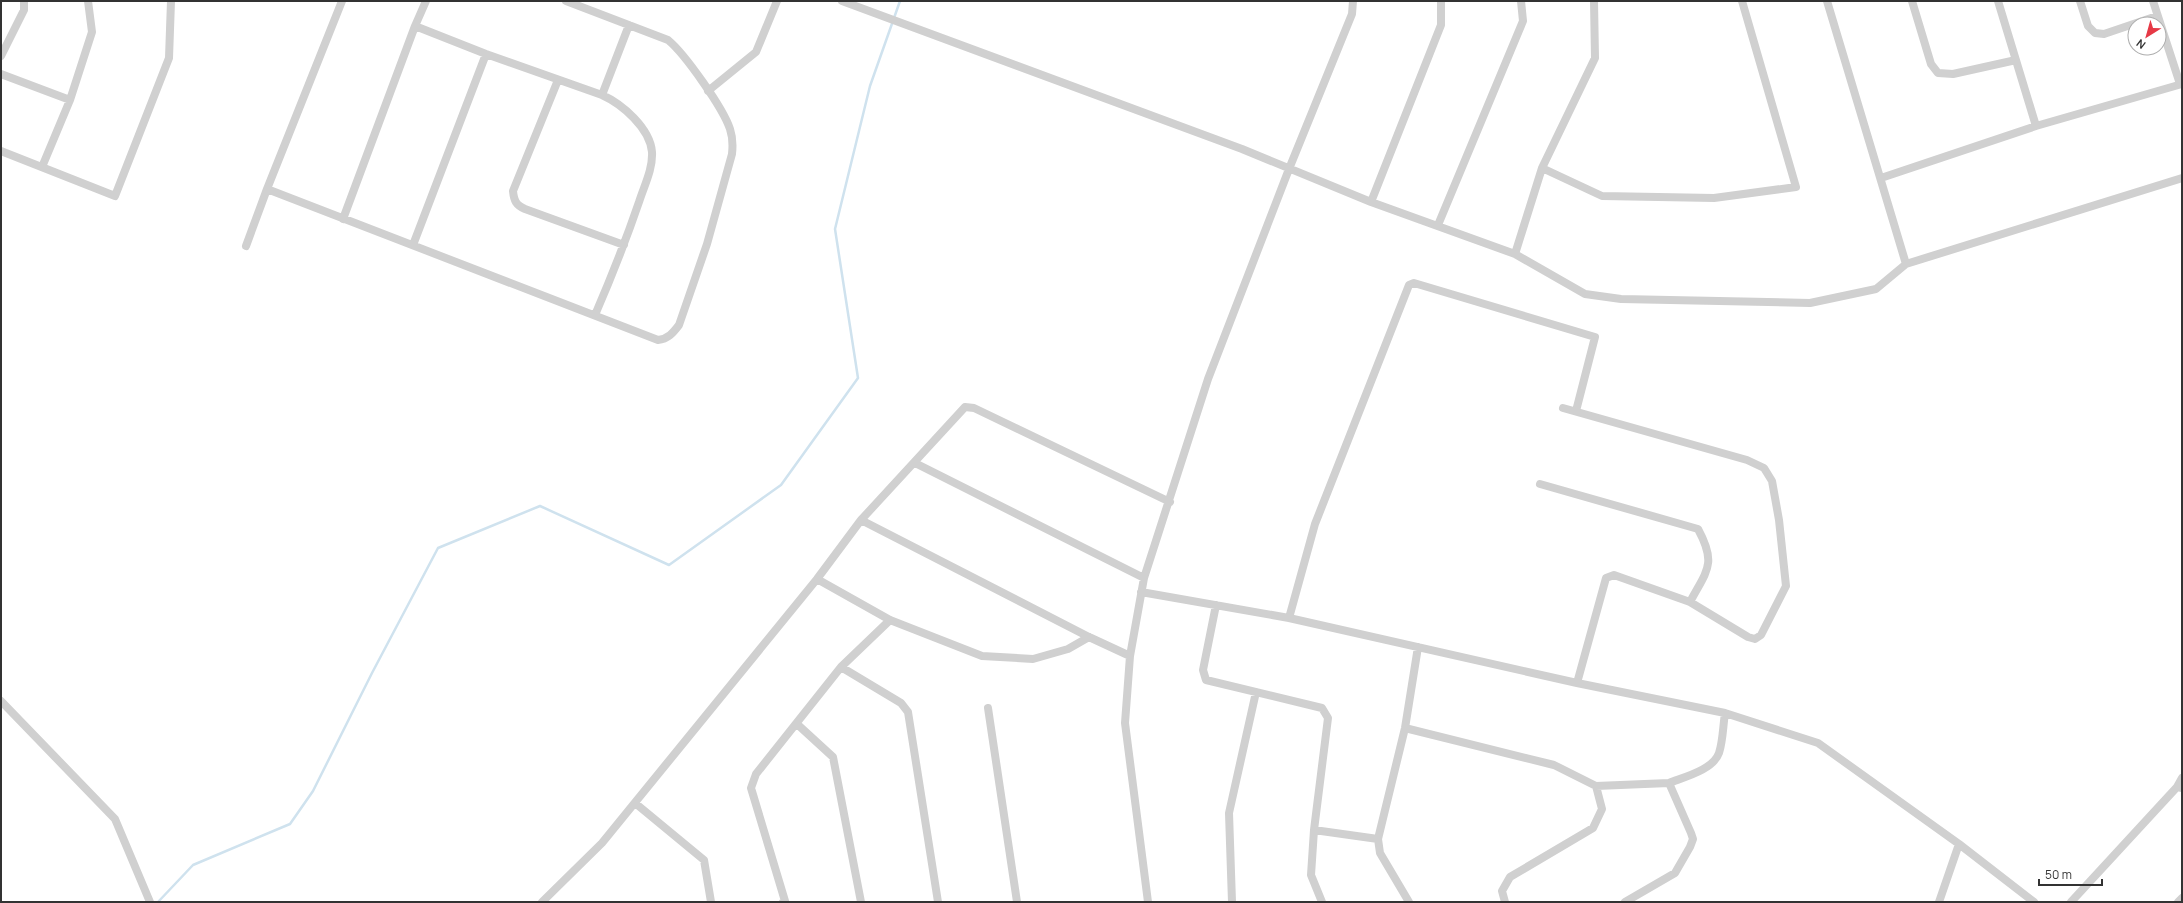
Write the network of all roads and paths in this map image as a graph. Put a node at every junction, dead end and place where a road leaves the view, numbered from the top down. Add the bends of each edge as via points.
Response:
1 (24, 1) edge
2 (88, 1) edge
3 (171, 1) edge
4 (342, 1) edge
5 (426, 1) edge
6 (566, 1) edge
7 (777, 1) edge
8 (842, 1) edge
9 (1353, 1) edge
10 (1441, 1) edge
11 (1521, 1) edge
12 (1594, 1) edge
13 (1742, 1) edge
14 (1828, 1) edge
15 (1912, 1) edge
16 (1998, 1) edge
17 (2080, 1) edge
18 (2153, 1) edge
19 (2157, 16) edge
20 (629, 25) junction
21 (416, 26) junction
22 (2127, 26) edge
23 (2167, 44) edge
24 (486, 54) junction
25 (1, 56) edge
26 (2016, 60) junction
27 (1, 74) edge
28 (558, 80) junction
29 (2181, 84) edge
30 (708, 91) junction
31 (602, 95) junction
32 (70, 100) junction
33 (2036, 126) junction
34 (1, 151) edge
35 (42, 167) junction
36 (1542, 168) junction
37 (1289, 169) junction
38 (1881, 178) junction
39 (2182, 178) edge
40 (266, 189) junction
41 (1371, 202) junction
42 (343, 219) junction
43 (1438, 225) junction
44 (624, 244) junction
45 (412, 245) junction
46 (246, 246) dead end
47 (1515, 254) junction
48 (1906, 264) junction
49 (595, 315) junction
50 (1563, 408) dead end
51 (1576, 411) junction
52 (915, 463) junction
53 (1540, 484) dead end
54 (1170, 502) junction
55 (861, 520) junction
56 (1144, 578) junction
57 (817, 579) junction
58 (1141, 592) junction
59 (1690, 602) junction
60 (1216, 605) junction
61 (1289, 618) junction
62 (890, 620) junction
63 (1089, 637) junction
64 (1418, 646) junction
65 (1130, 656) junction
66 (841, 667) junction
67 (1577, 683) junction
68 (1256, 692) junction
69 (1, 701) edge
70 (988, 708) dead end
71 (1725, 713) junction
72 (797, 724) junction
73 (1405, 728) junction
74 (2182, 778) edge
75 (1669, 783) junction
76 (1596, 786) junction
77 (2180, 787) edge
78 (635, 803) junction
79 (1314, 830) junction
80 (1378, 839) junction
81 (1959, 844) junction
82 (2182, 898) edge
83 (150, 902) edge
84 (542, 902) edge
85 (711, 902) edge
86 (784, 902) edge
87 (861, 902) edge
88 (938, 902) edge
89 (1016, 902) edge
90 (1148, 902) edge
91 (1232, 902) edge
92 (1322, 902) edge
93 (1409, 902) edge
94 (1505, 902) edge
95 (1625, 902) edge
96 (1939, 902) edge
97 (2034, 902) edge
98 (2071, 902) edge
99 (2178, 902) edge

1 - 25 street via 24,10
2 - 32 street via 92,32
3 - 35 street via 169,58 115,196
4 - 40 street
5 - 21 street
6 - 20 street
7 - 30 street via 756,52
8 - 37 street via 1235,146
9 - 37 street via 1352,14
10 - 41 street via 1441,25
11 - 43 street via 1523,22
12 - 36 street via 1595,58
13 - 36 street via 1796,187 1714,198 1602,196
14 - 38 street
15 - 26 street via 1931,64 1938,73 1953,74
16 - 26 street
17 - 22 street via 2088,26 2095,33 2104,34
18 - 19 street
20 - 30 street via 668,40 677,47
20 - 31 street
21 - 24 street
21 - 42 street
23 - 29 street
24 - 28 street
24 - 45 street
26 - 33 street
27 - 32 street
28 - 31 street
28 - 44 street via 513,191 516,203
29 - 33 street
30 - 49 street via 730,128 732,154 707,244 678,325 670,336 658,340
31 - 44 street via 613,100 631,115 650,142 652,152 651,166
32 - 35 street
33 - 38 street
34 - 35 street
36 - 47 street
37 - 41 street
37 - 54 street via 1208,379
38 - 48 street
39 - 48 street
40 - 42 street
40 - 46 street
41 - 43 street
42 - 45 street
43 - 47 street
44 - 49 street
45 - 49 street
47 - 48 street via 1585,294 1620,299 1810,303 1876,289
50 - 51 street
51 - 59 street via 1748,460 1764,468 1772,481 1786,586 1761,635 1755,639 1748,637
51 - 61 street via 1595,338 1414,284 1409,285 1315,524
52 - 54 street via 965,407 974,408
52 - 55 street
52 - 56 street
53 - 59 street via 1698,529 1708,546 1709,566
54 - 56 street
55 - 57 street
55 - 63 street
56 - 58 street
57 - 62 street
57 - 78 street
58 - 60 street
58 - 65 street
59 - 67 street via 1614,575 1606,578
60 - 61 street
60 - 68 street via 1203,670 1206,680
61 - 64 street
62 - 63 street via 982,656 1033,659 1068,649
62 - 66 street
63 - 65 street
64 - 67 street
64 - 73 street
65 - 90 street via 1125,723
66 - 72 street
66 - 88 street via 901,703 908,712
67 - 71 street
68 - 79 street via 1322,708 1328,718
68 - 91 street via 1229,813
69 - 83 street via 115,819
70 - 89 street
71 - 75 street via 1719,754 1708,766
71 - 81 street via 1818,744
72 - 86 street via 756,774 751,788
72 - 87 street via 833,757
73 - 76 street via 1554,765
73 - 80 street
74 - 77 street
75 - 76 street
75 - 95 street via 1693,839 1675,873
76 - 94 street via 1602,809 1593,828 1510,877 1502,891
77 - 98 street
78 - 84 street via 602,844
78 - 85 street via 704,860
79 - 80 street
79 - 92 street via 1311,875
80 - 93 street via 1380,853
81 - 96 street
81 - 97 street
82 - 99 street

